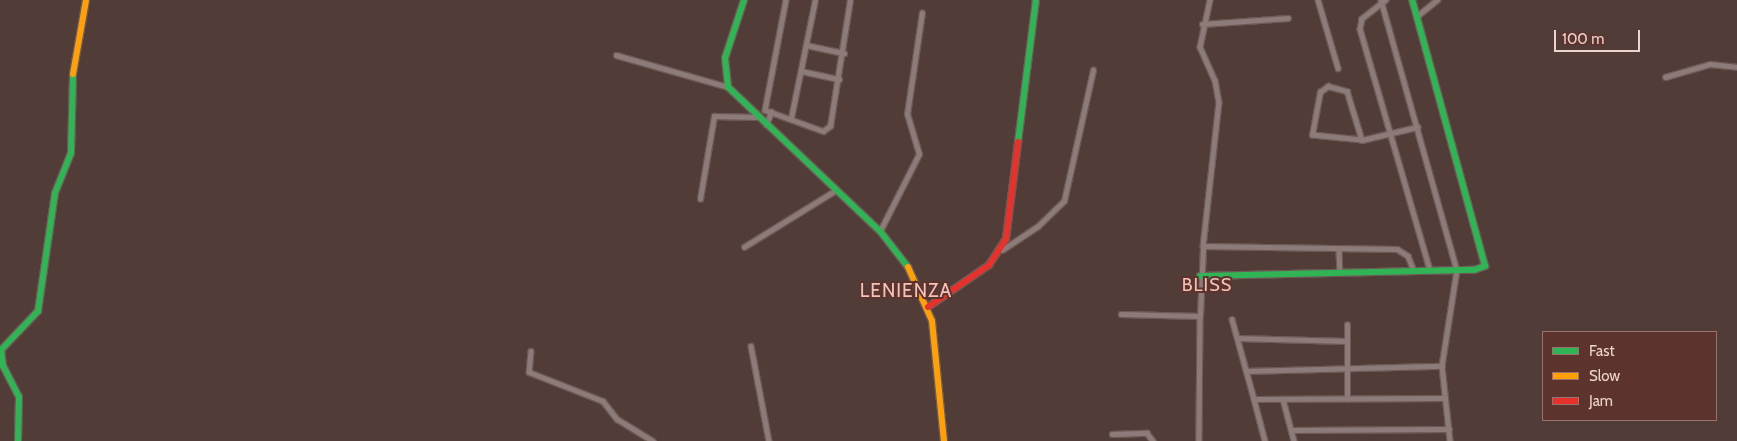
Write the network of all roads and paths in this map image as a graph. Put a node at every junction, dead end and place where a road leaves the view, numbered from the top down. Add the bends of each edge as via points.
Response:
1 (86, 0) edge
2 (744, 0) edge
3 (786, 0) edge
4 (815, 0) edge
5 (850, 0) edge
6 (1036, 0) edge
7 (1210, 0) edge
8 (1318, 0) edge
9 (1412, 0) edge
10 (1438, 0) edge
11 (1383, 1) edge
12 (922, 13) dead end
13 (1417, 16) junction
14 (1288, 18) dead end
15 (1202, 24) junction
16 (806, 45) junction
17 (844, 53) junction
18 (616, 55) dead end
19 (1737, 67) edge
20 (1338, 68) dead end
21 (1093, 70) dead end
22 (801, 71) junction
23 (1665, 77) dead end
24 (839, 79) junction
25 (728, 87) junction
26 (765, 110) junction
27 (771, 112) junction
28 (791, 118) junction
29 (758, 119) junction
30 (766, 125) junction
31 (1417, 127) junction
32 (1390, 135) junction
33 (1362, 140) junction
34 (836, 190) junction
35 (700, 199) dead end
36 (880, 231) junction
37 (1202, 246) junction
38 (744, 247) dead end
39 (1002, 250) junction
40 (1339, 250) junction
41 (1430, 270) junction
42 (1457, 270) junction
43 (1414, 271) junction
44 (1340, 272) junction
45 (1200, 276) junction
46 (928, 307) junction
47 (1121, 314) dead end
48 (1200, 316) junction
49 (1232, 318) dead end
50 (1347, 324) dead end
51 (1237, 338) junction
52 (1347, 341) junction
53 (751, 346) dead end
54 (531, 351) dead end
55 (1442, 366) junction
56 (1348, 369) junction
57 (1246, 371) junction
58 (1445, 398) junction
59 (1254, 399) junction
60 (1283, 399) junction
61 (1347, 399) junction
62 (1449, 429) junction
63 (1293, 430) junction
64 (1112, 434) dead end
65 (18, 441) edge
66 (652, 441) edge
67 (769, 441) edge
68 (944, 441) edge
69 (1153, 441) edge
70 (1199, 441) edge
71 (1265, 441) edge
72 (1294, 441) edge
73 (1450, 441) edge

1 - 65 street via 72,77 71,153 55,192 38,311 1,350 3,366 20,397
2 - 25 street via 725,58
3 - 26 street
4 - 16 street
5 - 17 street
6 - 39 street
7 - 15 street
8 - 20 street
9 - 13 street
10 - 13 street
11 - 31 street
11 - 32 street via 1362,19 1360,29
12 - 36 street via 907,114 919,154
13 - 42 street via 1486,259 1481,269
14 - 15 street
15 - 37 street via 1200,48 1215,80 1219,102
16 - 17 street
16 - 22 street
17 - 24 street
18 - 25 street
19 - 23 street via 1710,64
21 - 39 street via 1064,201 1045,220
22 - 24 street
22 - 28 street
24 - 28 street via 828,129 823,131
25 - 29 street
26 - 27 street
26 - 29 street
27 - 28 street
27 - 30 street
29 - 30 street
29 - 35 street via 714,116
30 - 34 street
31 - 32 street
31 - 42 street
32 - 33 street
32 - 41 street
33 - 33 street via 1347,91 1337,86 1324,88 1312,135
34 - 36 street
34 - 38 street
36 - 46 street via 906,263
37 - 40 street
37 - 45 street
39 - 46 street via 973,280
40 - 43 street via 1397,249 1408,256
40 - 44 street
41 - 42 street
41 - 43 street
42 - 55 street
43 - 44 street
44 - 45 street
45 - 48 street
46 - 68 street via 935,342
47 - 48 street
48 - 70 street
49 - 51 street
50 - 52 street
51 - 52 street
51 - 57 street
52 - 56 street
53 - 67 street
54 - 66 street via 529,372 603,401 617,420
55 - 56 street
55 - 58 street
56 - 57 street
56 - 61 street
57 - 59 street
58 - 61 street
58 - 62 street
59 - 60 street
59 - 71 street
60 - 61 street
60 - 63 street
62 - 63 street
62 - 73 street
63 - 72 street
64 - 69 street via 1147,434

